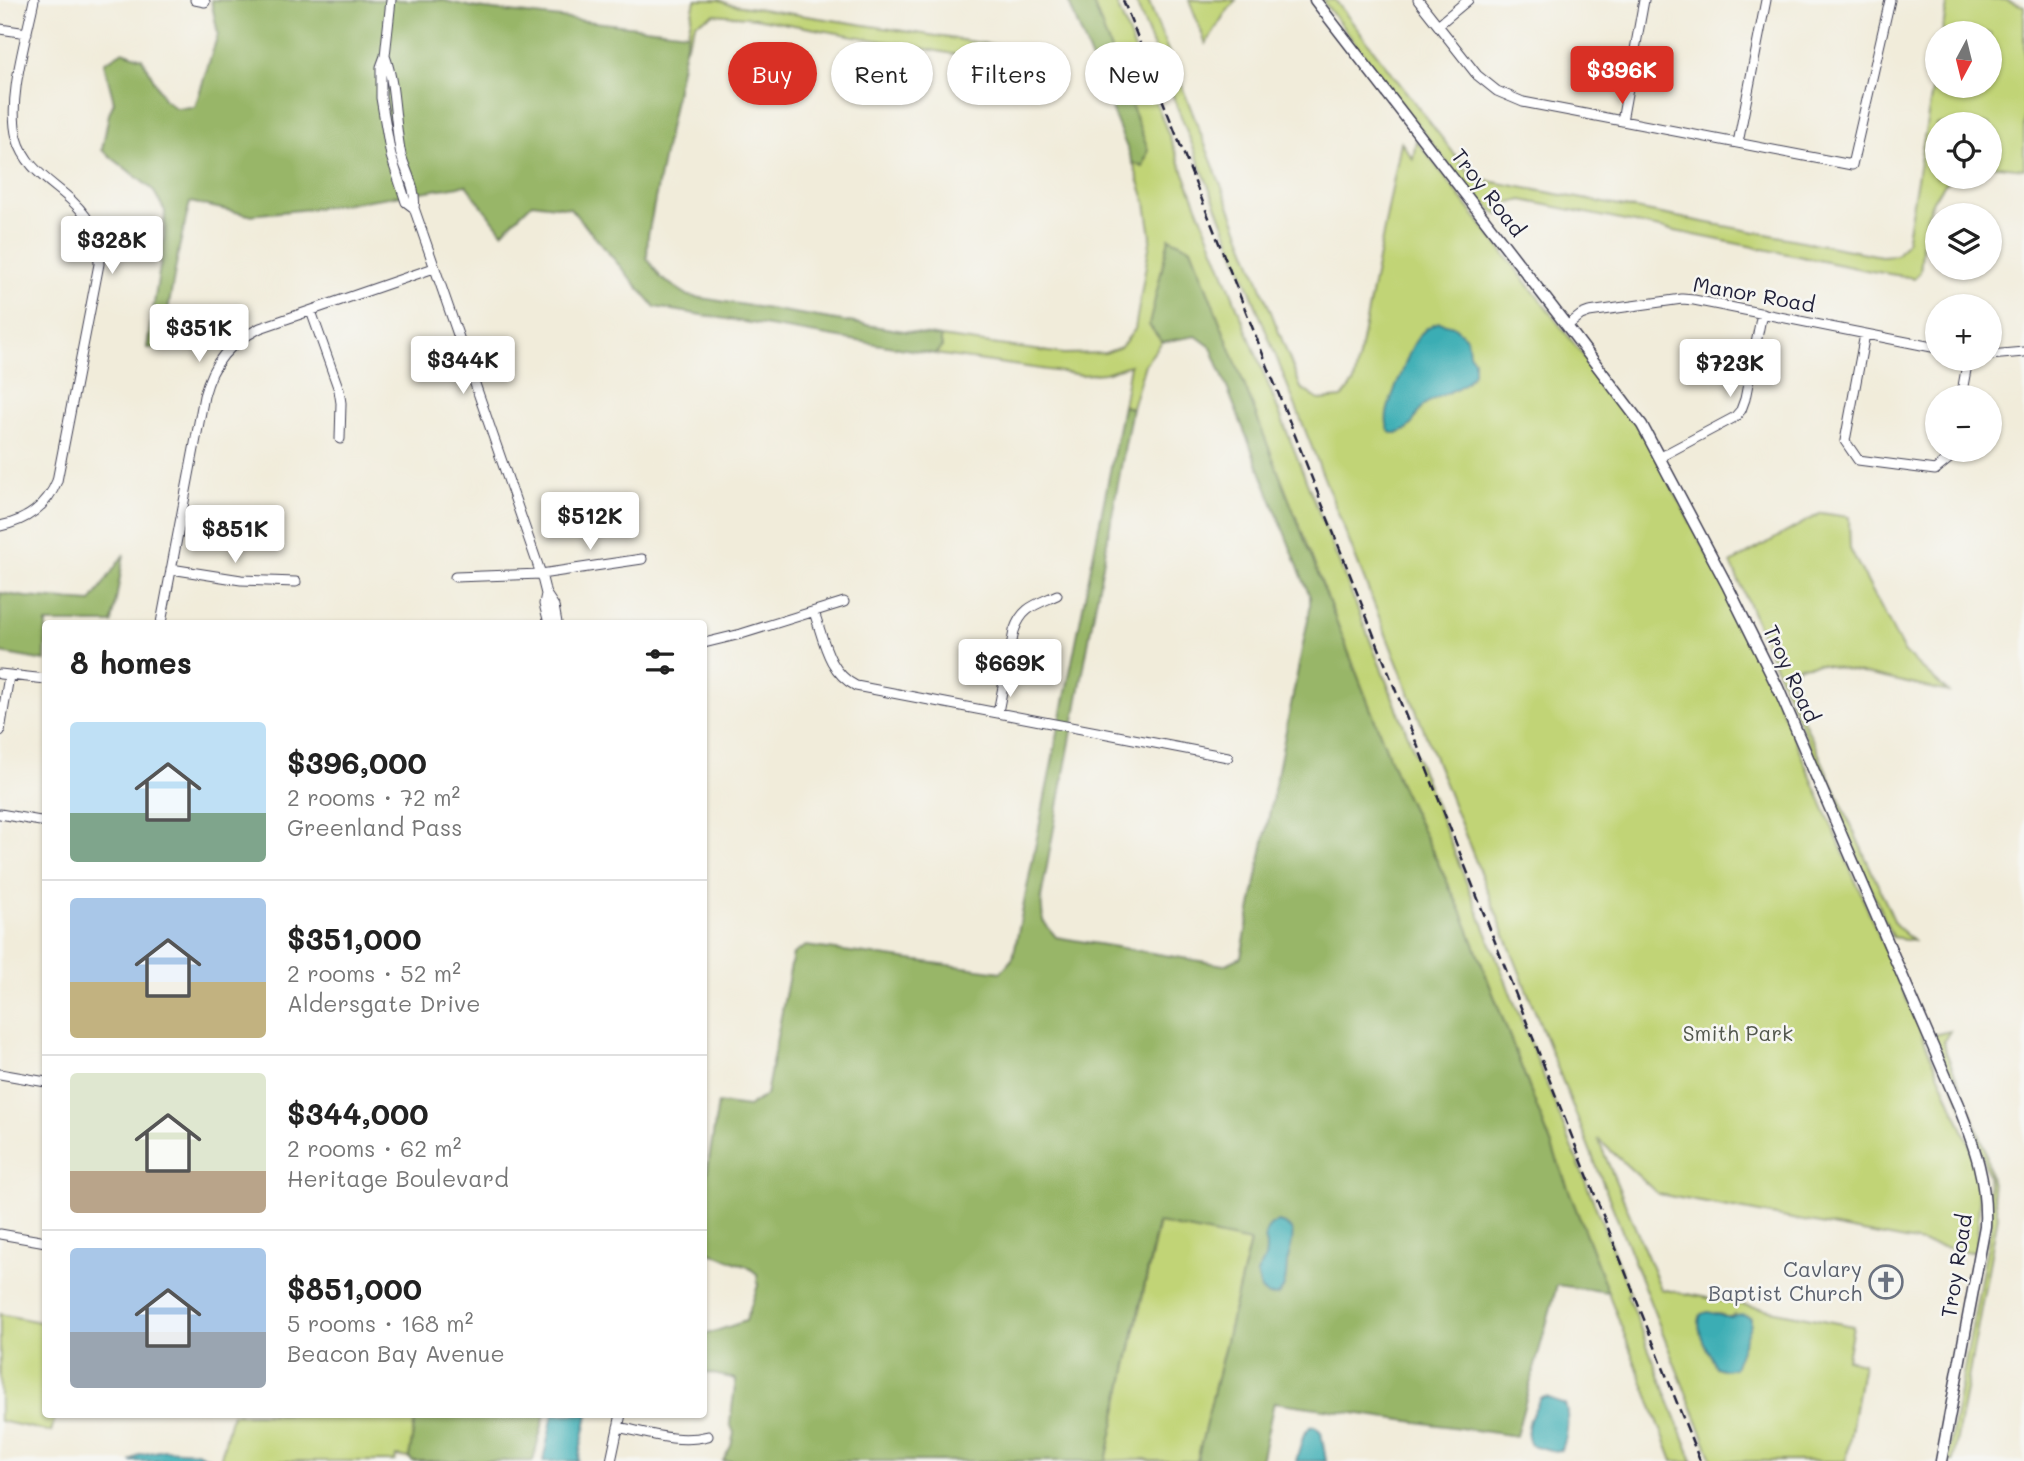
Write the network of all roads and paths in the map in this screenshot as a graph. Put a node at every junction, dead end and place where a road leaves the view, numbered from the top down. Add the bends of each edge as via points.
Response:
1 (34, 0) edge
2 (195, 0) edge
3 (391, 0) edge
4 (1315, 0) edge
5 (1418, 0) edge
6 (1468, 0) edge
7 (1644, 0) edge
8 (1766, 0) edge
9 (1890, 0) edge
10 (205, 2) dead end
11 (1438, 25) junction
12 (0, 29) edge
13 (27, 33) junction
14 (1622, 121) junction
15 (1738, 143) junction
16 (434, 268) junction
17 (311, 310) junction
18 (1762, 313) junction
19 (1567, 326) junction
20 (1865, 334) junction
21 (1925, 346) edge
22 (2024, 352) edge
23 (2002, 354) edge
24 (340, 439) dead end
25 (1660, 457) junction
26 (1945, 462) edge
27 (0, 526) edge
28 (642, 559) dead end
29 (172, 569) junction
30 (541, 574) junction
31 (455, 578) dead end
32 (296, 582) dead end
33 (546, 594) junction
34 (1057, 595) dead end
35 (844, 602) dead end
36 (814, 612) junction
37 (162, 620) edge
38 (548, 620) edge
39 (556, 620) edge
40 (707, 642) edge
41 (5, 675) edge
42 (42, 679) edge
43 (998, 712) junction
44 (0, 732) edge
45 (1228, 757) dead end
46 (0, 814) edge
47 (42, 821) edge
48 (0, 1074) edge
49 (42, 1081) edge
50 (0, 1234) edge
51 (42, 1241) edge
52 (620, 1418) edge
53 (618, 1427) junction
54 (708, 1437) dead end
55 (611, 1461) edge
56 (1941, 1461) edge

1 - 13 street
2 - 10 street
3 - 16 street via 385,55 391,71 396,127 416,198 414,208
4 - 19 street, Troy Road
5 - 11 street
6 - 11 street
7 - 14 street
8 - 15 street
9 - 15 street via 1852,165
11 - 14 street via 1477,75 1497,91 1523,102
12 - 13 street
13 - 27 street via 14,103 18,140 33,165 88,219 99,264 57,481 35,511
14 - 15 street
16 - 17 street
16 - 30 street
17 - 24 street via 339,390
17 - 29 street via 243,337 212,372
18 - 19 street, Manor Road via 1670,300 1589,312
18 - 20 street, Manor Road
18 - 25 street via 1741,410
19 - 25 street, Troy Road via 1629,406
20 - 21 street, Manor Road
20 - 26 street via 1845,441 1858,460 1935,470
22 - 23 street
25 - 56 street, Troy Road via 1778,688 1979,1160 1985,1226
28 - 30 street
29 - 32 street via 241,580
29 - 37 street
30 - 31 street
30 - 33 street
33 - 38 street
33 - 39 street
34 - 43 street via 1031,606 1019,618
35 - 36 street
36 - 40 street
36 - 43 street via 831,663 856,686
41 - 42 street
41 - 44 street
43 - 45 street
46 - 47 street
48 - 49 street
50 - 51 street
52 - 53 street
53 - 54 street via 678,1440
53 - 55 street

